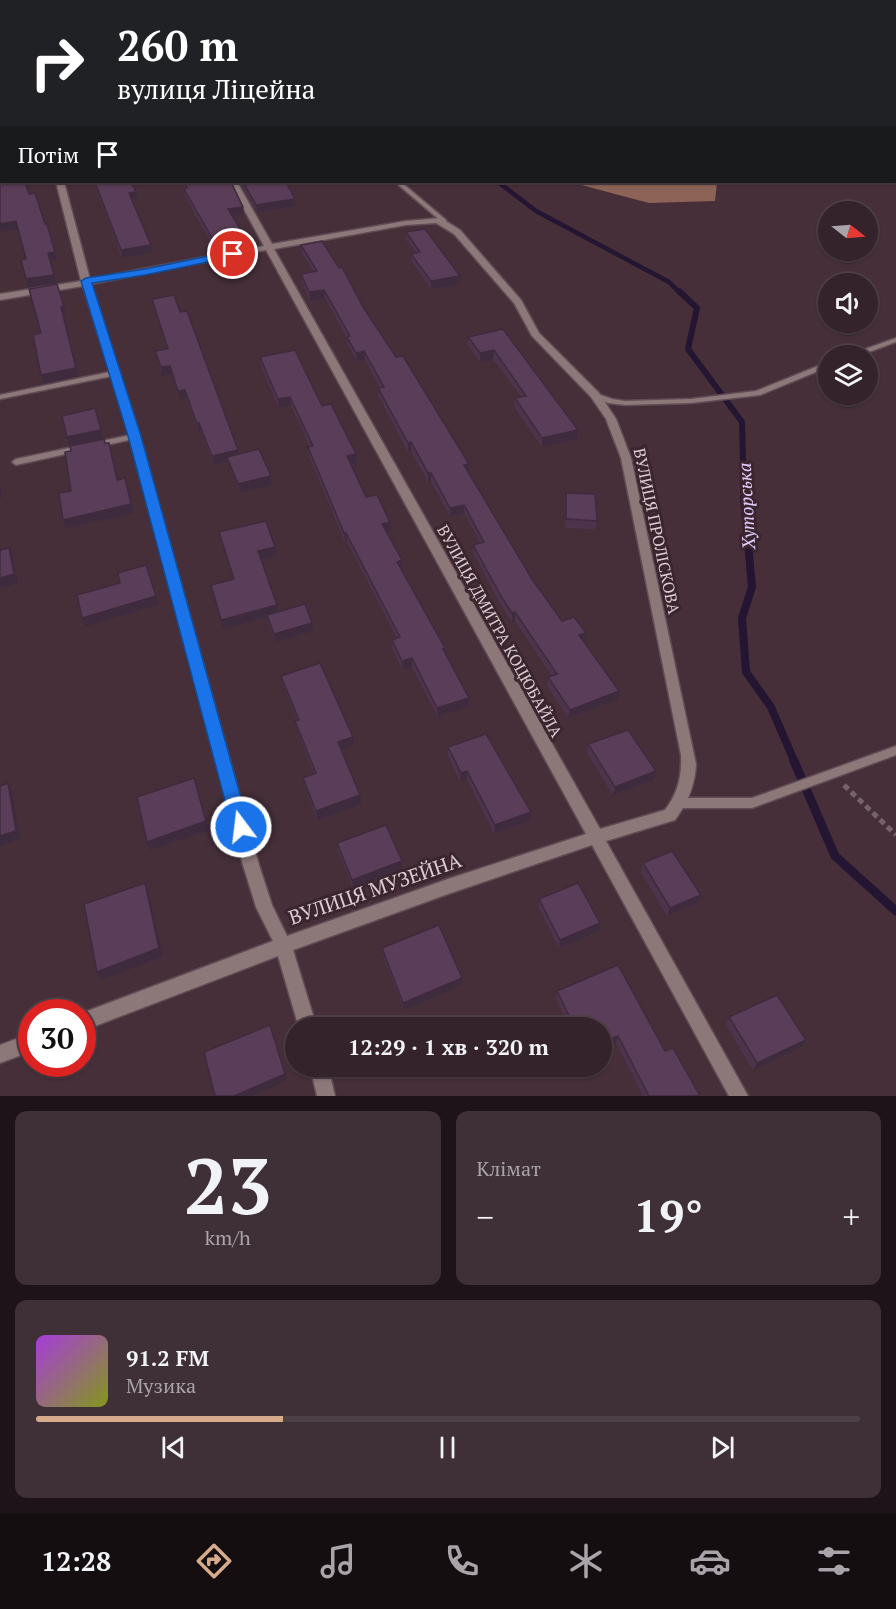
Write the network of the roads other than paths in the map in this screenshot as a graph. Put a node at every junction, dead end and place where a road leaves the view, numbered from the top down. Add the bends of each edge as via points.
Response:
1 (60, 183) edge
2 (234, 183) edge
3 (399, 183) edge
4 (444, 221) junction
5 (269, 248) junction
6 (86, 281) junction
7 (0, 297) edge
8 (896, 340) edge
9 (878, 346) edge
10 (818, 368) edge
11 (114, 372) junction
12 (595, 395) junction
13 (0, 397) edge
14 (135, 436) junction
15 (16, 462) dead end
16 (896, 750) edge
17 (680, 803) junction
18 (595, 837) junction
19 (283, 945) junction
20 (96, 1017) edge
21 (305, 1017) edge
22 (18, 1047) edge
23 (0, 1054) edge
24 (322, 1077) edge
25 (326, 1096) edge
26 (739, 1096) edge

1 - 6 street
2 - 5 street, ВУЛИЦЯ ДМИТРА КОЦЮБАЙЛА
3 - 4 lane
4 - 5 street via 406,223
4 - 12 street, ВУЛИЦЯ ПРОЛІСКОВА via 518,302 535,334
5 - 6 street
5 - 18 street, ВУЛИЦЯ ДМИТРА КОЦЮБАЙЛА
6 - 7 street
6 - 11 street
8 - 9 lane
10 - 12 lane via 757,393 692,401 625,403
11 - 13 lane
11 - 14 street
12 - 17 street, ВУЛИЦЯ ПРОЛІСКОВА via 611,419 626,458 669,658 690,774
14 - 15 lane
14 - 19 street via 250,865 264,907
16 - 17 lane via 752,803
17 - 18 street, ВУЛИЦЯ МУЗЕЙНА via 670,815
18 - 19 street, ВУЛИЦЯ МУЗЕЙНА
18 - 26 street, ВУЛИЦЯ ДМИТРА КОЦЮБАЙЛА
19 - 20 street, ВУЛИЦЯ МУЗЕЙНА
19 - 21 street
22 - 23 street
24 - 25 street

